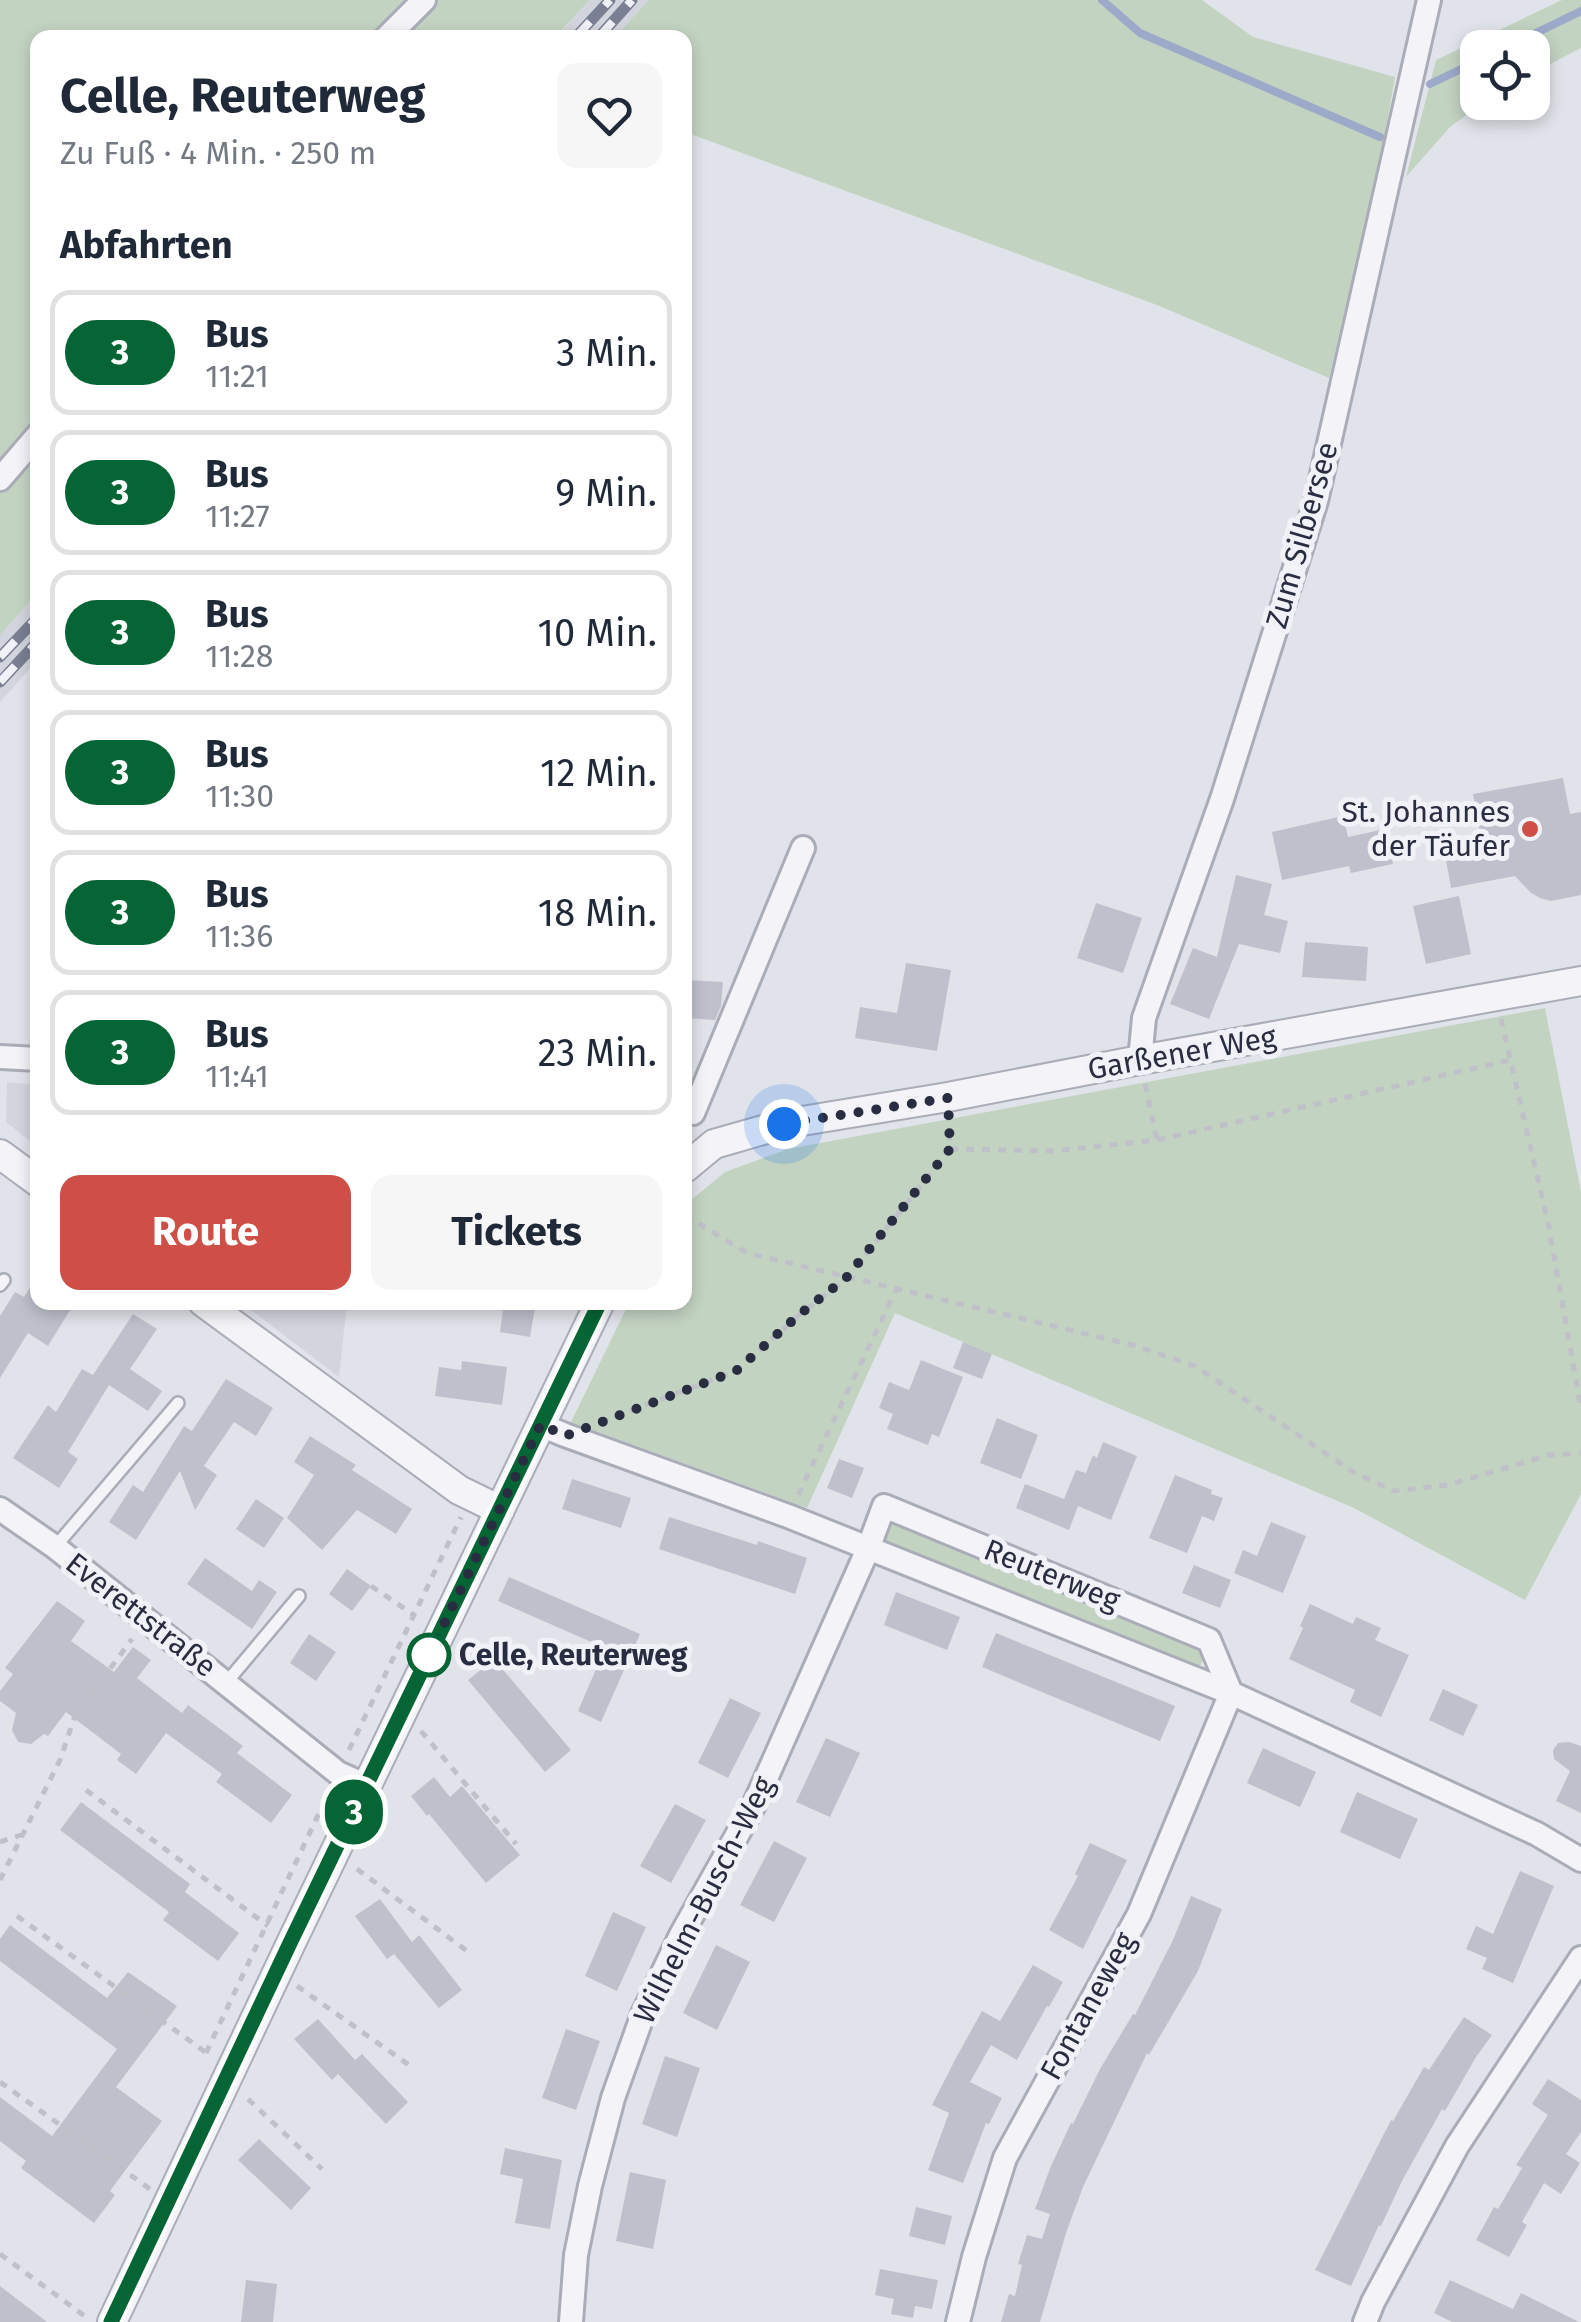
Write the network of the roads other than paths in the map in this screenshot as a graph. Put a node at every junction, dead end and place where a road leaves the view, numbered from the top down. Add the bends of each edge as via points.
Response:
1 (424, 0) edge
2 (1429, 0) edge
3 (394, 30) edge
4 (30, 444) edge
5 (0, 480) edge
6 (802, 848) dead end
7 (1581, 981) edge
8 (0, 1057) edge
9 (30, 1059) edge
10 (1140, 1060) junction
11 (692, 1103) edge
12 (692, 1114) edge
13 (714, 1144) junction
14 (0, 1154) edge
15 (692, 1162) edge
16 (30, 1176) edge
17 (214, 1310) edge
18 (597, 1310) edge
19 (178, 1403) dead end
20 (553, 1430) junction
21 (0, 1509) edge
22 (500, 1510) junction
23 (55, 1547) junction
24 (868, 1549) junction
25 (298, 1596) dead end
26 (226, 1683) junction
27 (1230, 1694) junction
28 (367, 1786) junction
29 (1581, 1860) edge
30 (1581, 1958) edge
31 (112, 2322) edge
32 (571, 2322) edge
33 (958, 2322) edge
34 (1365, 2322) edge

1 - 3 street
2 - 10 street, Zum Silbersee via 1316,502 1144,1018
4 - 5 street
6 - 11 street
7 - 10 street, Garßener Weg
8 - 9 street
10 - 13 street, Garßener Weg via 784,1124
12 - 13 street
13 - 15 street
14 - 16 street
17 - 22 street via 459,1490
18 - 20 street
19 - 23 lane, Everettstraße
20 - 22 street
20 - 24 street, Reuterweg
21 - 23 street, Everettstraße
22 - 28 street
23 - 26 street, Everettstraße
24 - 27 street, Reuterweg
24 - 27 street, Reuterweg via 884,1506 1209,1640
24 - 32 street, Wilhelm-Busch-Weg via 755,1804 643,2014 590,2186
25 - 26 lane, Everettstraße
26 - 28 street, Everettstraße via 338,1773
27 - 29 street, Reuterweg
27 - 33 street, Fontaneweg via 1139,1914 1006,2158
28 - 31 street
30 - 34 street via 1457,2146

